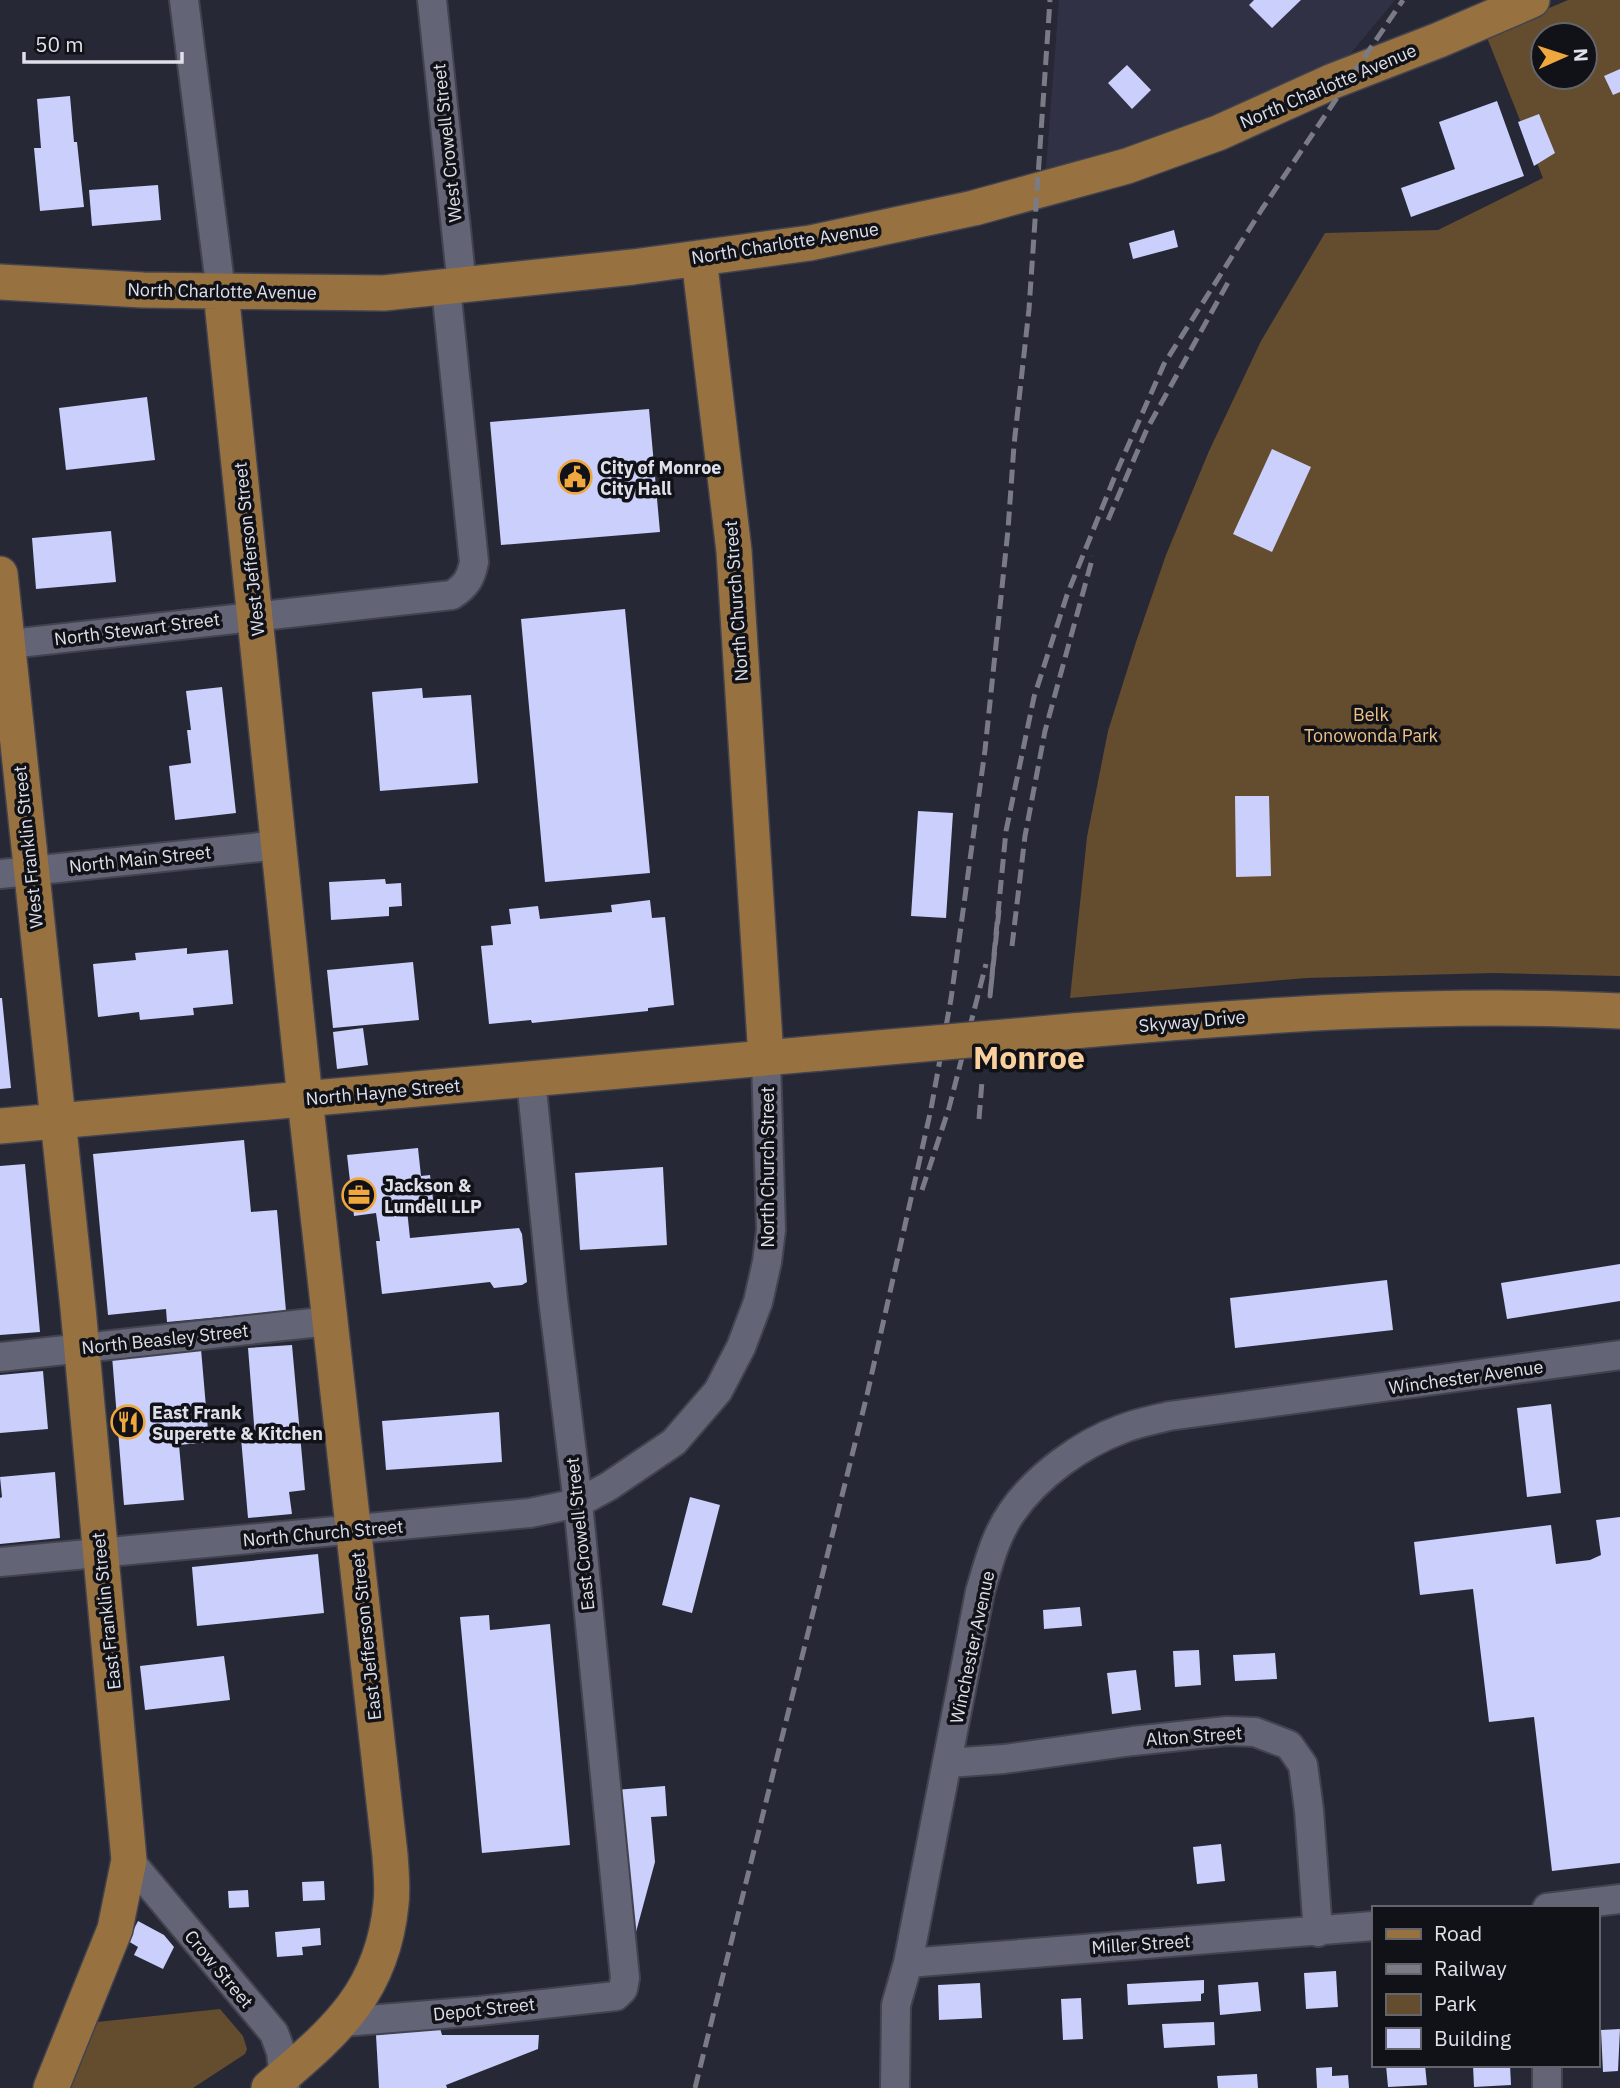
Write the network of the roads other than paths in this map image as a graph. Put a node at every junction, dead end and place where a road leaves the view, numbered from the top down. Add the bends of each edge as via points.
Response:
1 (184, 0) edge
2 (432, 0) edge
3 (1532, 0) edge
4 (699, 258) junction
5 (0, 282) edge
6 (454, 287) junction
7 (221, 292) junction
8 (472, 573) joint
9 (0, 574) edge
10 (256, 616) junction
11 (4, 645) edge
12 (280, 845) junction
13 (15, 872) edge
14 (1620, 1011) edge
15 (766, 1058) junction
16 (531, 1079) junction
17 (305, 1099) junction
18 (57, 1121) junction
19 (0, 1126) edge
20 (330, 1321) junction
21 (82, 1348) junction
22 (1620, 1355) edge
23 (0, 1357) edge
24 (578, 1503) junction
25 (354, 1530) junction
26 (100, 1552) junction
27 (0, 1562) edge
28 (948, 1763) junction
29 (129, 1860) junction
30 (1620, 1899) edge
31 (1563, 1906) edge
32 (1372, 1926) edge
33 (1318, 1932) junction
34 (908, 1963) junction
35 (622, 1989) joint
36 (342, 2022) junction
37 (1547, 2067) edge
38 (280, 2084) edge
39 (51, 2088) edge
40 (895, 2088) edge
41 (1547, 2088) edge

1 - 7 street, West Jefferson Street
2 - 6 street, West Crowell Street
3 - 4 main road, North Charlotte Avenue via 1218,133 1127,166 974,208 810,243
4 - 6 main road, North Charlotte Avenue
4 - 15 main road, North Church Street via 734,551
5 - 7 main road, North Charlotte Avenue
6 - 7 main road, North Charlotte Avenue via 384,293
6 - 8 street, West Crowell Street
7 - 10 main road, West Jefferson Street
8 - 10 street, North Stewart Street via 452,595
9 - 11 main road, West Franklin Street
10 - 11 street, North Stewart Street
10 - 12 main road, West Jefferson Street
11 - 13 main road, West Franklin Street
12 - 13 street, North Main Street
12 - 17 main road, West Jefferson Street
13 - 18 main road, West Franklin Street
14 - 15 main road, Skyway Drive, bridge via 1342,1010
15 - 16 main road, North Hayne Street
15 - 24 street, North Church Street via 771,1230 758,1302 741,1347 718,1391 674,1442
16 - 17 main road, North Hayne Street
16 - 24 street, East Crowell Street
17 - 18 main road, North Hayne Street
17 - 20 main road, East Jefferson Street
18 - 19 main road, North Hayne Street
18 - 21 main road, East Franklin Street
20 - 21 street, North Beasley Street
20 - 25 main road, East Jefferson Street
21 - 23 street, North Beasley Street
21 - 26 main road, East Franklin Street
22 - 28 street, Winchester Avenue via 1169,1416 1122,1429 1085,1448 1040,1481 1012,1512 994,1545 980,1592
24 - 25 street, North Church Street via 530,1513
24 - 35 street, East Crowell Street via 625,1978
25 - 26 street, North Church Street
25 - 36 main road, East Jefferson Street via 390,1855 391,1902 383,1950 368,1986
26 - 27 street, North Church Street
26 - 29 main road, East Franklin Street
28 - 33 street, Alton Street via 1227,1731 1255,1732 1289,1745 1303,1765
28 - 34 street, Winchester Avenue
29 - 38 street, Crow Street via 275,2033
29 - 39 main road, East Franklin Street via 116,1928
30 - 31 street
32 - 33 street, Miller Street
33 - 34 street, Miller Street
34 - 40 street, Winchester Avenue via 896,2005
35 - 36 street, Depot Street via 616,1996
36 - 38 main road, East Jefferson Street
37 - 41 street

